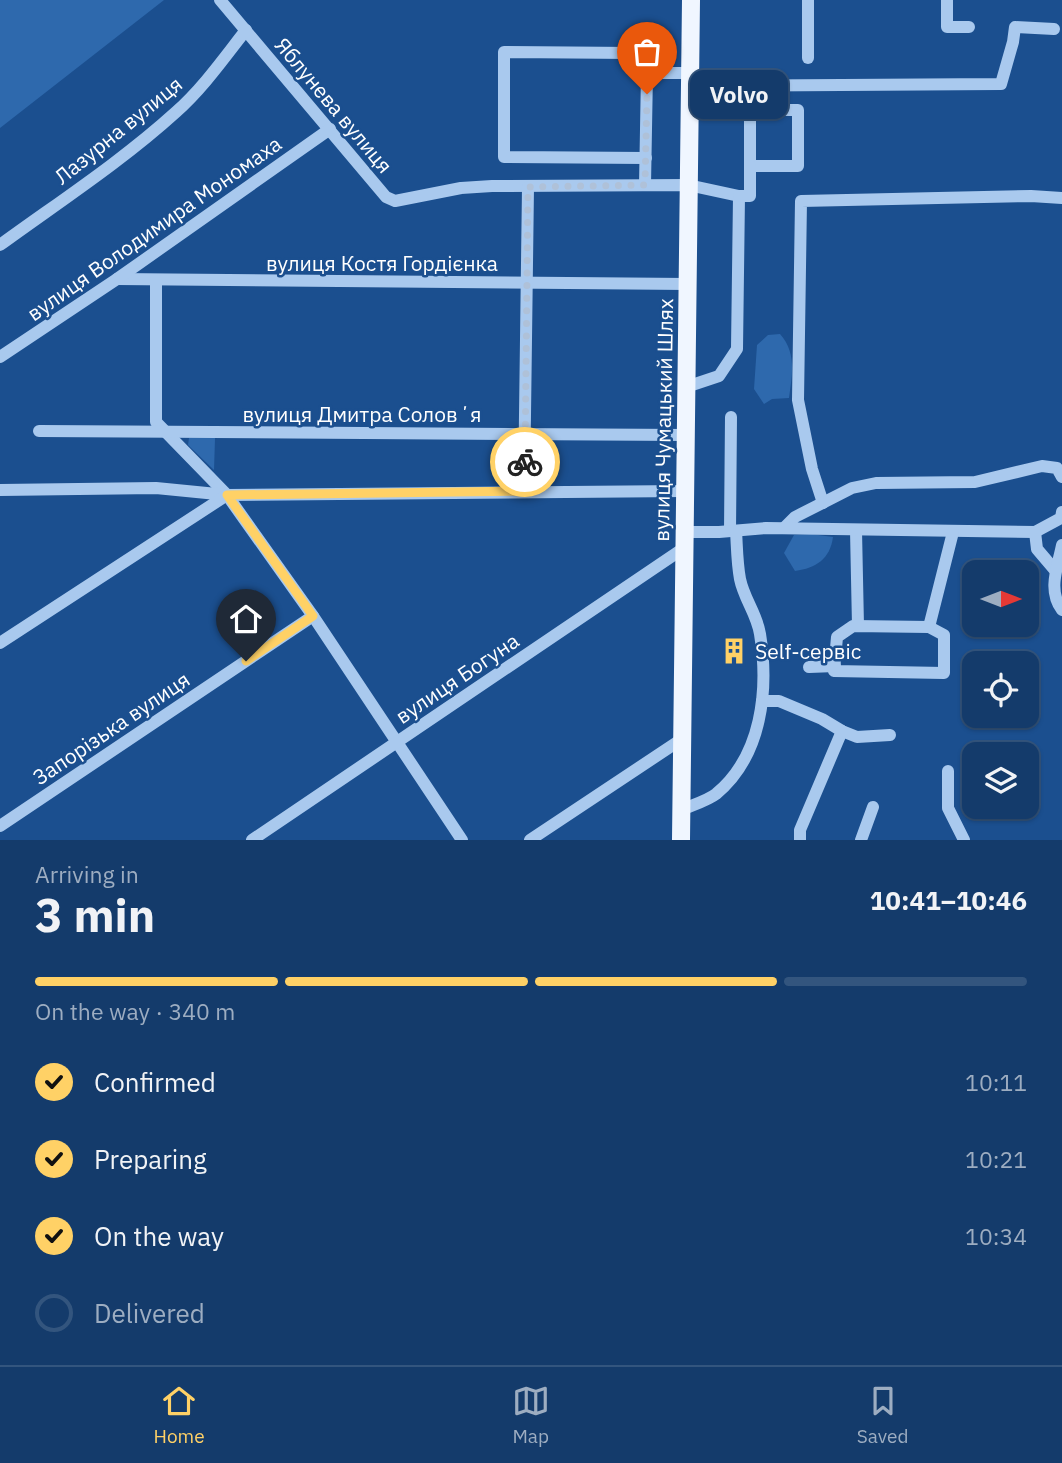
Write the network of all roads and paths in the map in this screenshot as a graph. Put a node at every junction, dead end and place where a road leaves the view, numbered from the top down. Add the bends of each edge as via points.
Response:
1 (220, 0) edge
2 (691, 0) edge
3 (808, 0) edge
4 (947, 0) edge
5 (969, 27) dead end
6 (1054, 29) dead end
7 (246, 30) junction
8 (808, 58) dead end
9 (648, 72) junction
10 (690, 79) junction
11 (330, 129) junction
12 (646, 158) junction
13 (750, 166) junction
14 (645, 185) junction
15 (688, 185) junction
16 (528, 187) junction
17 (739, 196) junction
18 (1062, 198) edge
19 (0, 245) edge
20 (117, 279) junction
21 (156, 280) junction
22 (527, 283) junction
23 (688, 284) junction
24 (0, 357) edge
25 (687, 387) junction
26 (731, 417) dead end
27 (39, 431) dead end
28 (164, 432) junction
29 (525, 434) junction
30 (686, 435) junction
31 (1062, 477) edge
32 (0, 490) edge
33 (524, 491) junction
34 (684, 491) junction
35 (227, 495) junction
36 (823, 503) junction
37 (1062, 517) edge
38 (784, 528) junction
39 (856, 530) junction
40 (733, 531) junction
41 (953, 532) junction
42 (1035, 532) junction
43 (684, 540) junction
44 (1062, 545) edge
45 (1054, 569) junction
46 (1062, 610) edge
47 (313, 616) junction
48 (858, 626) junction
49 (929, 627) junction
50 (0, 643) edge
51 (835, 666) junction
52 (809, 667) dead end
53 (762, 701) junction
54 (842, 732) junction
55 (890, 735) dead end
56 (682, 739) junction
57 (396, 742) junction
58 (948, 771) dead end
59 (873, 807) dead end
60 (681, 810) junction
61 (0, 826) edge
62 (252, 840) edge
63 (462, 840) edge
64 (530, 840) edge
65 (681, 840) edge
66 (800, 840) edge
67 (861, 840) edge
68 (964, 840) edge

1 - 7 street, Яблунева вулиця
2 - 10 main road, вулиця Чумацький Шлях
3 - 8 street
4 - 5 street via 947,27
6 - 10 street via 1015,27 1001,84
7 - 11 street, Яблунева вулиця
7 - 19 street, Лазурна вулиця via 177,111
9 - 10 street
9 - 12 street
9 - 12 street via 633,53 505,52 504,157
10 - 15 main road, вулиця Чумацький Шлях
11 - 16 street, Яблунева вулиця via 386,197 395,201 461,188
11 - 20 street, вулиця Володимира Мономаха
12 - 14 street
13 - 13 street via 773,160 797,166 797,110 773,116 750,110
13 - 17 street via 750,196
14 - 15 street, Яблунева вулиця
14 - 16 street, Яблунева вулиця
15 - 17 street, Яблунева вулиця
15 - 23 main road, вулиця Чумацький Шлях
16 - 22 street
17 - 25 street via 737,349 719,376
18 - 36 street via 801,201 798,400 811,469
20 - 21 street, вулиця Костя Гордієнка
20 - 24 street, вулиця Володимира Мономаха
21 - 22 street, вулиця Костя Гордієнка
21 - 28 street via 156,422
22 - 23 street, вулиця Костя Гордієнка
22 - 29 street
23 - 25 main road, вулиця Чумацький Шлях
25 - 30 main road, вулиця Чумацький Шлях
26 - 40 street
27 - 28 street, вулиця Дмитра Соловʼя
28 - 29 street, вулиця Дмитра Соловʼя
28 - 35 street
29 - 30 street, вулиця Дмитра Соловʼя
29 - 33 street
30 - 34 main road, вулиця Чумацький Шлях
31 - 36 street via 1057,468 1042,466 975,482 876,483 852,488
32 - 35 street via 156,488
33 - 34 street
33 - 35 street
34 - 43 main road, вулиця Чумацький Шлях
35 - 47 street
35 - 50 street
36 - 38 street
37 - 42 street
38 - 39 street
38 - 40 street
39 - 41 street
39 - 48 street
40 - 43 street
40 - 53 street via 740,580 761,637
41 - 42 street
41 - 49 street
42 - 45 street via 1037,549
43 - 56 main road, вулиця Чумацький Шлях
43 - 57 street, вулиця Богуна
44 - 45 street
45 - 46 street
47 - 57 street
47 - 61 street, Запорізька вулиця
48 - 49 street
48 - 51 street via 838,637
49 - 51 street via 944,635 944,673 834,671
51 - 52 street
53 - 54 street via 779,701
53 - 60 street via 745,761 715,794
54 - 55 street via 857,737
54 - 66 street via 800,830
56 - 60 main road, вулиця Чумацький Шлях
56 - 64 street
57 - 62 street, вулиця Богуна
57 - 63 street
58 - 68 street via 948,808
59 - 67 street
60 - 65 main road, вулиця Чумацький Шлях

